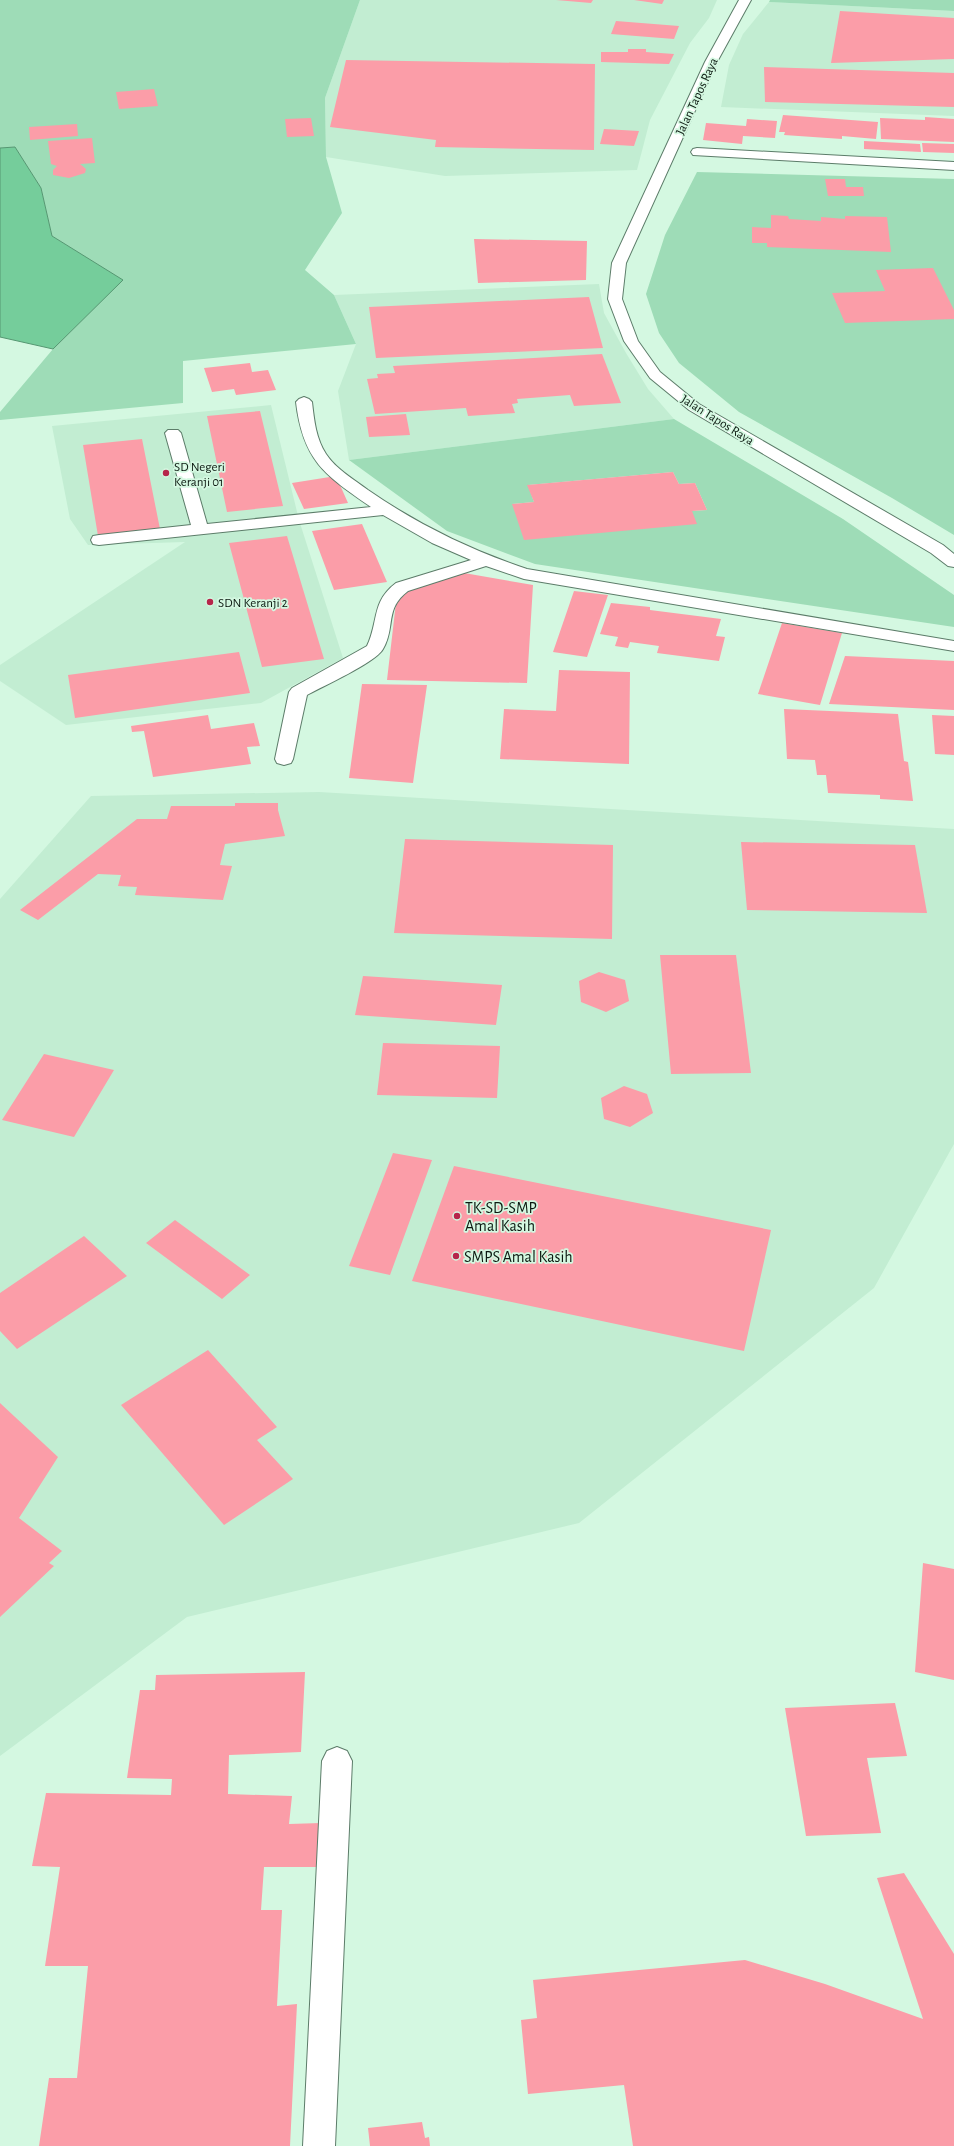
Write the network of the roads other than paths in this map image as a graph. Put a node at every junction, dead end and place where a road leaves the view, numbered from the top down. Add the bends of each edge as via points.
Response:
1 (745, 0) edge
2 (697, 152) dead end
3 (954, 166) edge
4 (304, 402) dead end
5 (172, 433) dead end
6 (384, 510) junction
7 (201, 530) junction
8 (99, 540) dead end
9 (486, 561) junction
10 (954, 562) edge
11 (954, 646) edge
12 (284, 758) dead end
13 (337, 1761) dead end
14 (319, 2146) edge

1 - 10 main road, Jalan Tapos Raya via 711,62 619,262 615,299 625,327 631,341 655,375 694,408 937,549
2 - 3 main road
4 - 6 main road via 308,435 319,456 342,479
5 - 7 main road
6 - 7 main road
6 - 9 main road via 430,537
7 - 8 main road
9 - 11 main road via 524,574
9 - 12 main road via 392,592 385,605 374,648 365,656 298,692
13 - 14 main road

